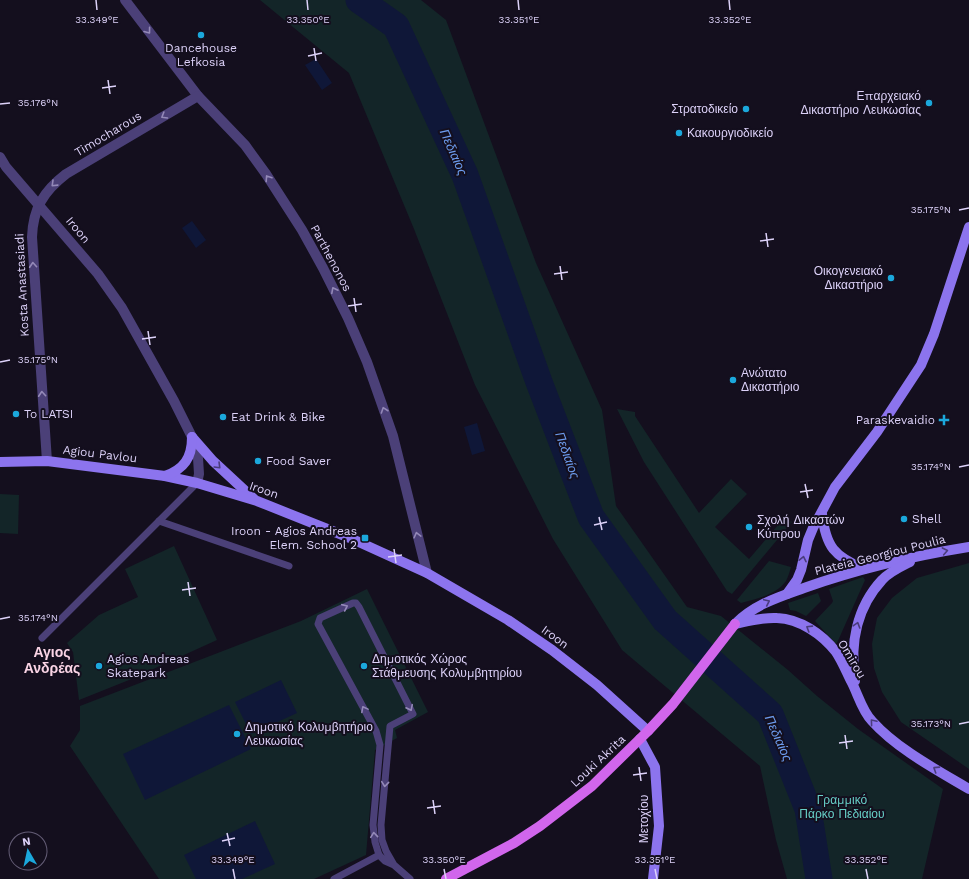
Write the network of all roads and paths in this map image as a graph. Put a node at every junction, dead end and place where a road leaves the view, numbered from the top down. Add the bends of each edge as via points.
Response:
1 (125, 0) edge
2 (198, 96) junction
3 (0, 157) edge
4 (3, 167) edge
5 (39, 204) junction
6 (969, 227) edge
7 (192, 437) junction
8 (47, 461) junction
9 (0, 462) edge
10 (164, 476) junction
11 (197, 483) junction
12 (257, 501) junction
13 (822, 514) junction
14 (159, 521) junction
15 (969, 546) edge
16 (920, 556) junction
17 (289, 566) dead end
18 (864, 569) junction
19 (426, 573) junction
20 (787, 594) junction
21 (734, 625) junction
22 (42, 638) dead end
23 (856, 692) junction
24 (648, 731) junction
25 (640, 739) junction
26 (969, 789) edge
27 (379, 855) junction
28 (394, 865) junction
29 (334, 879) edge
30 (410, 879) edge
31 (446, 879) edge
32 (653, 879) edge

1 -> 2 street, Parthenonos
2 -> 5 street, Timocharous via 66,174 52,186
19 -> 2 street, Parthenonos via 393,436 367,362 348,318 302,230 266,174 245,145
3 - 4 street, Iroon
4 - 5 street, Iroon
5 - 7 street, Iroon via 116,298 138,334
8 -> 5 street, Kosta Anastasiadi via 32,237 33,222
6 - 13 main road via 934,334 921,365 877,432 835,487
7 - 10 main road via 191,451 186,462
7 - 11 street, Iroon via 198,458
7 -> 12 main road
8 - 9 main road, Agiou Pavlou
8 - 10 main road, Agiou Pavlou
10 - 11 main road, Agiou Pavlou
11 - 12 main road, Iroon
11 - 14 lane
12 - 19 main road, Iroon via 350,538
13 - 18 main road via 826,536 832,549 847,561
20 -> 13 main road via 797,580 808,540
14 - 17 lane
14 - 22 lane
16 -> 15 main road, Plateia Georgiou Poulia
16 - 18 main road, Plateia Georgiou Poulia
23 -> 16 main road, Omirou via 852,653 860,616 872,592 882,580
18 - 20 main road, Plateia Georgiou Poulia
19 - 24 main road, Iroon via 508,620 552,650 597,685
21 -> 20 main road, Plateia Georgiou Poulia via 753,609
23 -> 21 main road, Omirou via 836,652 806,626 777,618
21 - 24 main road, Louki Akrita via 673,704
26 -> 23 main road, Omirou via 883,732 871,720
24 - 25 main road, Louki Akrita
25 - 31 main road, Louki Akrita via 592,786 551,818 514,843
25 - 32 main road, Μετοχίου via 655,767 659,826
27 - 28 lane via 385,862
27 -> 28 lane via 373,825 380,745 376,731 318,624 320,618 353,603 359,607 413,714 390,726 381,825 382,840
27 - 29 lane
28 - 30 lane

